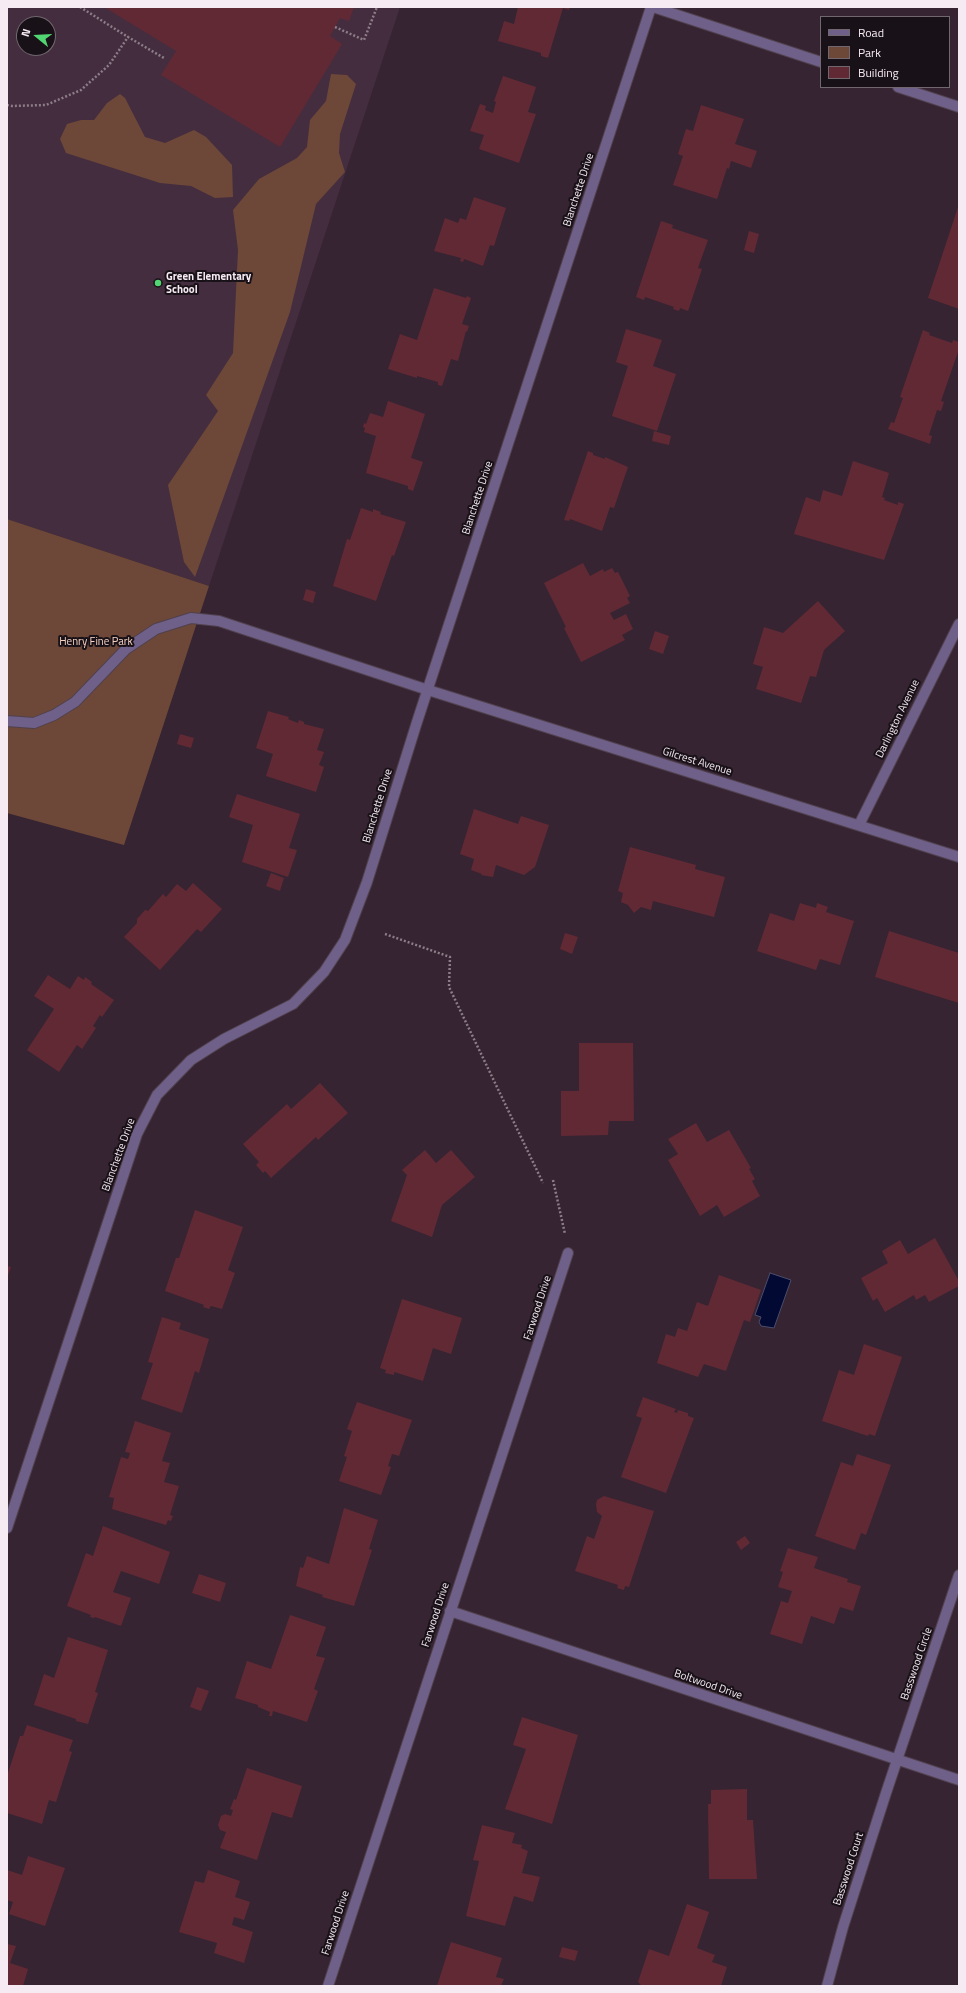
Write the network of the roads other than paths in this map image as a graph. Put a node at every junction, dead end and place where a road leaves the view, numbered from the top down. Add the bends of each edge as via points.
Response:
1 (652, 7) edge
2 (820, 62) edge
3 (901, 88) edge
4 (959, 107) edge
5 (959, 624) edge
6 (428, 690) junction
7 (7, 721) edge
8 (859, 825) junction
9 (959, 857) edge
10 (568, 1253) road end
11 (7, 1528) edge
12 (959, 1575) edge
13 (450, 1611) junction
14 (897, 1760) junction
15 (959, 1780) edge
16 (328, 1986) edge
17 (827, 1986) edge

1 - 2 street
1 - 6 street, Blanchette Drive
3 - 4 street
5 - 8 street, Darlington Avenue
6 - 7 street, Gilcrest Avenue via 219,620 191,618 156,629 126,649 75,702 54,715 34,723
6 - 8 street, Gilcrest Avenue
6 - 11 street, Blanchette Drive via 367,882 345,940 324,972 293,1004 224,1039 191,1060 157,1095 140,1127
8 - 9 street, Gilcrest Avenue
10 - 13 street, Farwood Drive
12 - 14 street, Basswood Circle
13 - 14 street, Boltwood Drive
13 - 16 street, Farwood Drive
14 - 15 street, Boltwood Drive
14 - 17 street, Basswood Court

